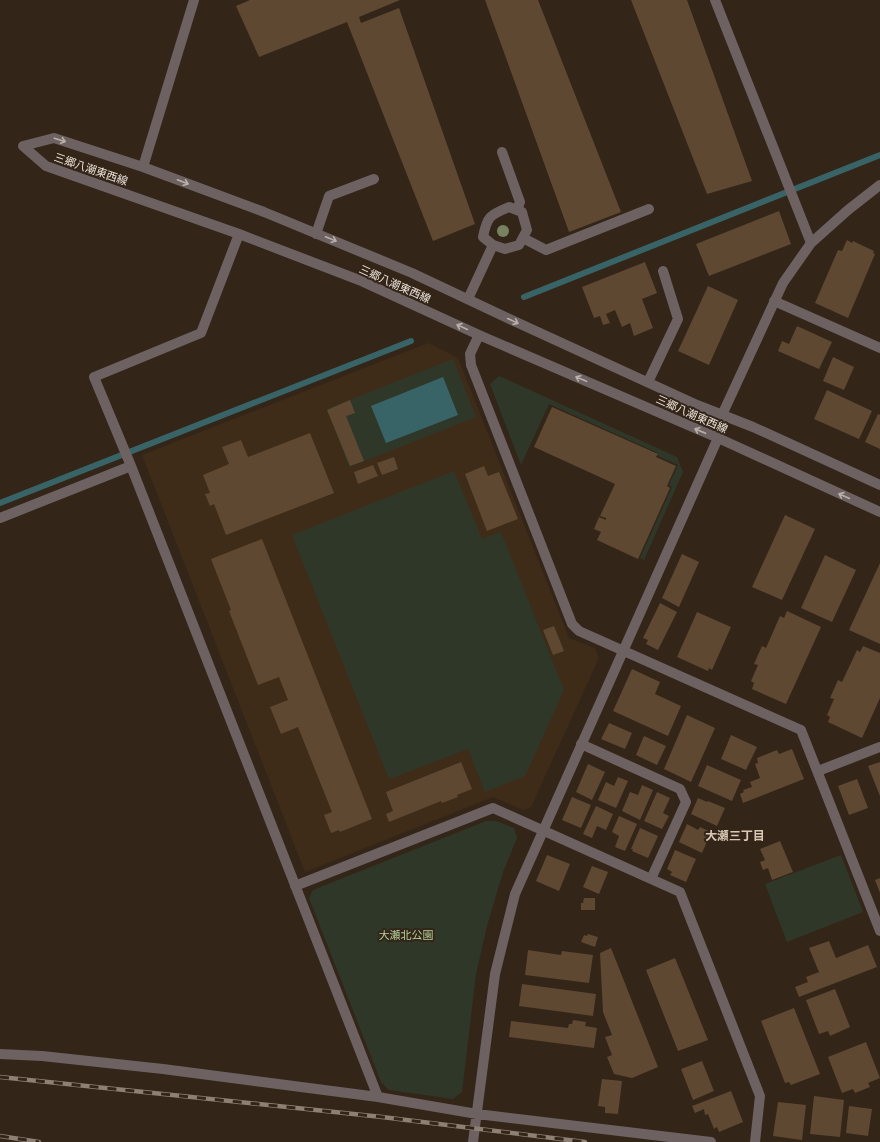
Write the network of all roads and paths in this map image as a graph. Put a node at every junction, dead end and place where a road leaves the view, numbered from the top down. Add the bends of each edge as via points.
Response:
1 (194, 0) edge
2 (715, 0) edge
3 (502, 152) dead end
4 (143, 167) junction
5 (374, 179) dead end
6 (880, 185) edge
7 (649, 209) dead end
8 (517, 210) junction
9 (239, 234) junction
10 (316, 234) junction
11 (523, 238) junction
12 (811, 243) junction
13 (493, 245) junction
14 (663, 271) dead end
15 (468, 299) junction
16 (774, 301) junction
17 (480, 335) junction
18 (880, 348) edge
19 (648, 382) junction
20 (722, 415) junction
21 (718, 438) junction
22 (131, 466) junction
23 (880, 485) edge
24 (880, 512) edge
25 (0, 518) edge
26 (622, 651) junction
27 (581, 744) junction
28 (880, 747) edge
29 (818, 771) junction
30 (542, 830) junction
31 (651, 879) junction
32 (295, 886) junction
33 (880, 931) edge
34 (0, 1054) edge
35 (378, 1097) junction
36 (476, 1114) junction
37 (473, 1142) edge
38 (711, 1142) edge
39 (755, 1142) edge

1 - 4 street
2 - 12 street
3 - 8 street via 520,202
9 -> 4 street, 三郷八潮東西線 via 46,166 23,146 54,138
4 -> 10 street, 三郷八潮東西線
5 - 10 street via 329,196
6 - 12 street
7 - 11 street via 546,250
8 - 11 street via 522,212 527,230
8 - 13 street via 509,207 492,214 483,237
17 -> 9 street, 三郷八潮東西線 via 359,280
9 - 22 street via 201,333 94,377
10 -> 15 street, 三郷八潮東西線
11 - 13 street via 519,245 512,247
12 - 16 street via 783,283
13 - 15 street
14 - 19 street via 678,319
15 -> 19 street, 三郷八潮東西線
16 - 18 street
16 - 20 street
21 -> 17 street, 三郷八潮東西線
17 - 26 street via 470,354 471,365 572,624 579,631
19 - 20 street, 三郷八潮東西線
20 - 21 street
20 - 23 street, 三郷八潮東西線
24 -> 21 street, 三郷八潮東西線
21 - 26 street
22 - 25 street
22 - 32 street
26 - 27 street
26 - 29 street via 801,730
27 - 30 street
27 - 31 street via 680,789 686,802
28 - 29 street
29 - 33 street
30 - 31 street
30 - 32 street via 493,808
30 - 36 street via 515,894 498,960
31 - 39 street via 680,892 760,1096
32 - 35 street
34 - 35 street via 163,1069
35 - 36 street
36 - 37 street
36 - 38 street

